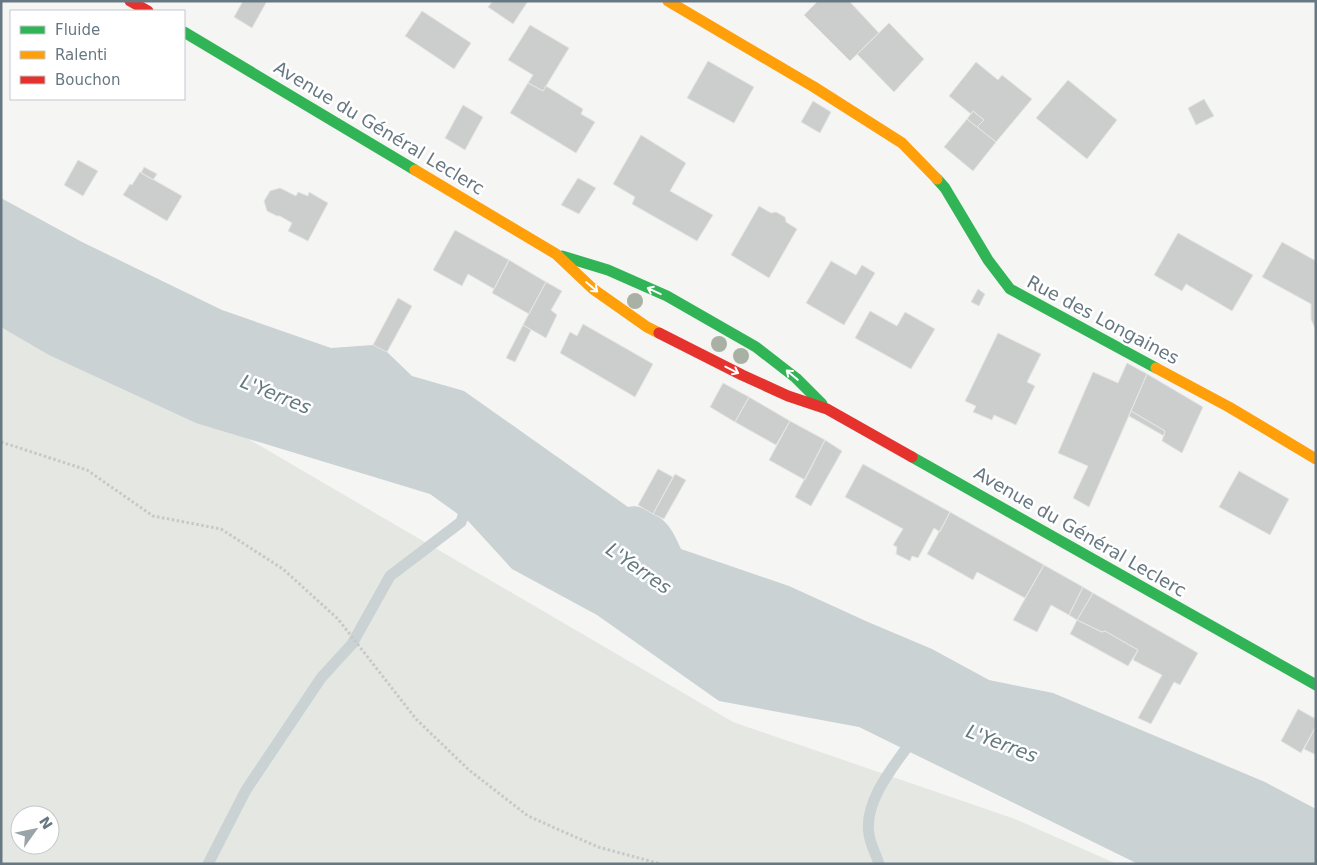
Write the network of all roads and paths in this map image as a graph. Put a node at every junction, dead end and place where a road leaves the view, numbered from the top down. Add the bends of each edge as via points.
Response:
1 (130, 1) edge
2 (668, 1) edge
3 (146, 10) edge
4 (185, 33) edge
5 (556, 254) junction
6 (827, 409) junction
7 (1, 442) edge
8 (1316, 459) edge
9 (1316, 686) edge
10 (662, 864) edge

1 - 3 street
2 - 8 street, Rue des Longaines via 902,143 944,188 988,260 1010,289 1229,407
4 - 5 street, Avenue du Général Leclerc
5 -> 6 street, Avenue du Général Leclerc via 593,289 647,327 788,396
6 -> 5 street, Avenue du Général Leclerc via 796,378 756,347 650,289 608,270
6 - 9 street, Avenue du Général Leclerc
7 - 10 path via 87,470 153,516 221,529 283,569 338,619 416,719 468,770 528,816 598,847

